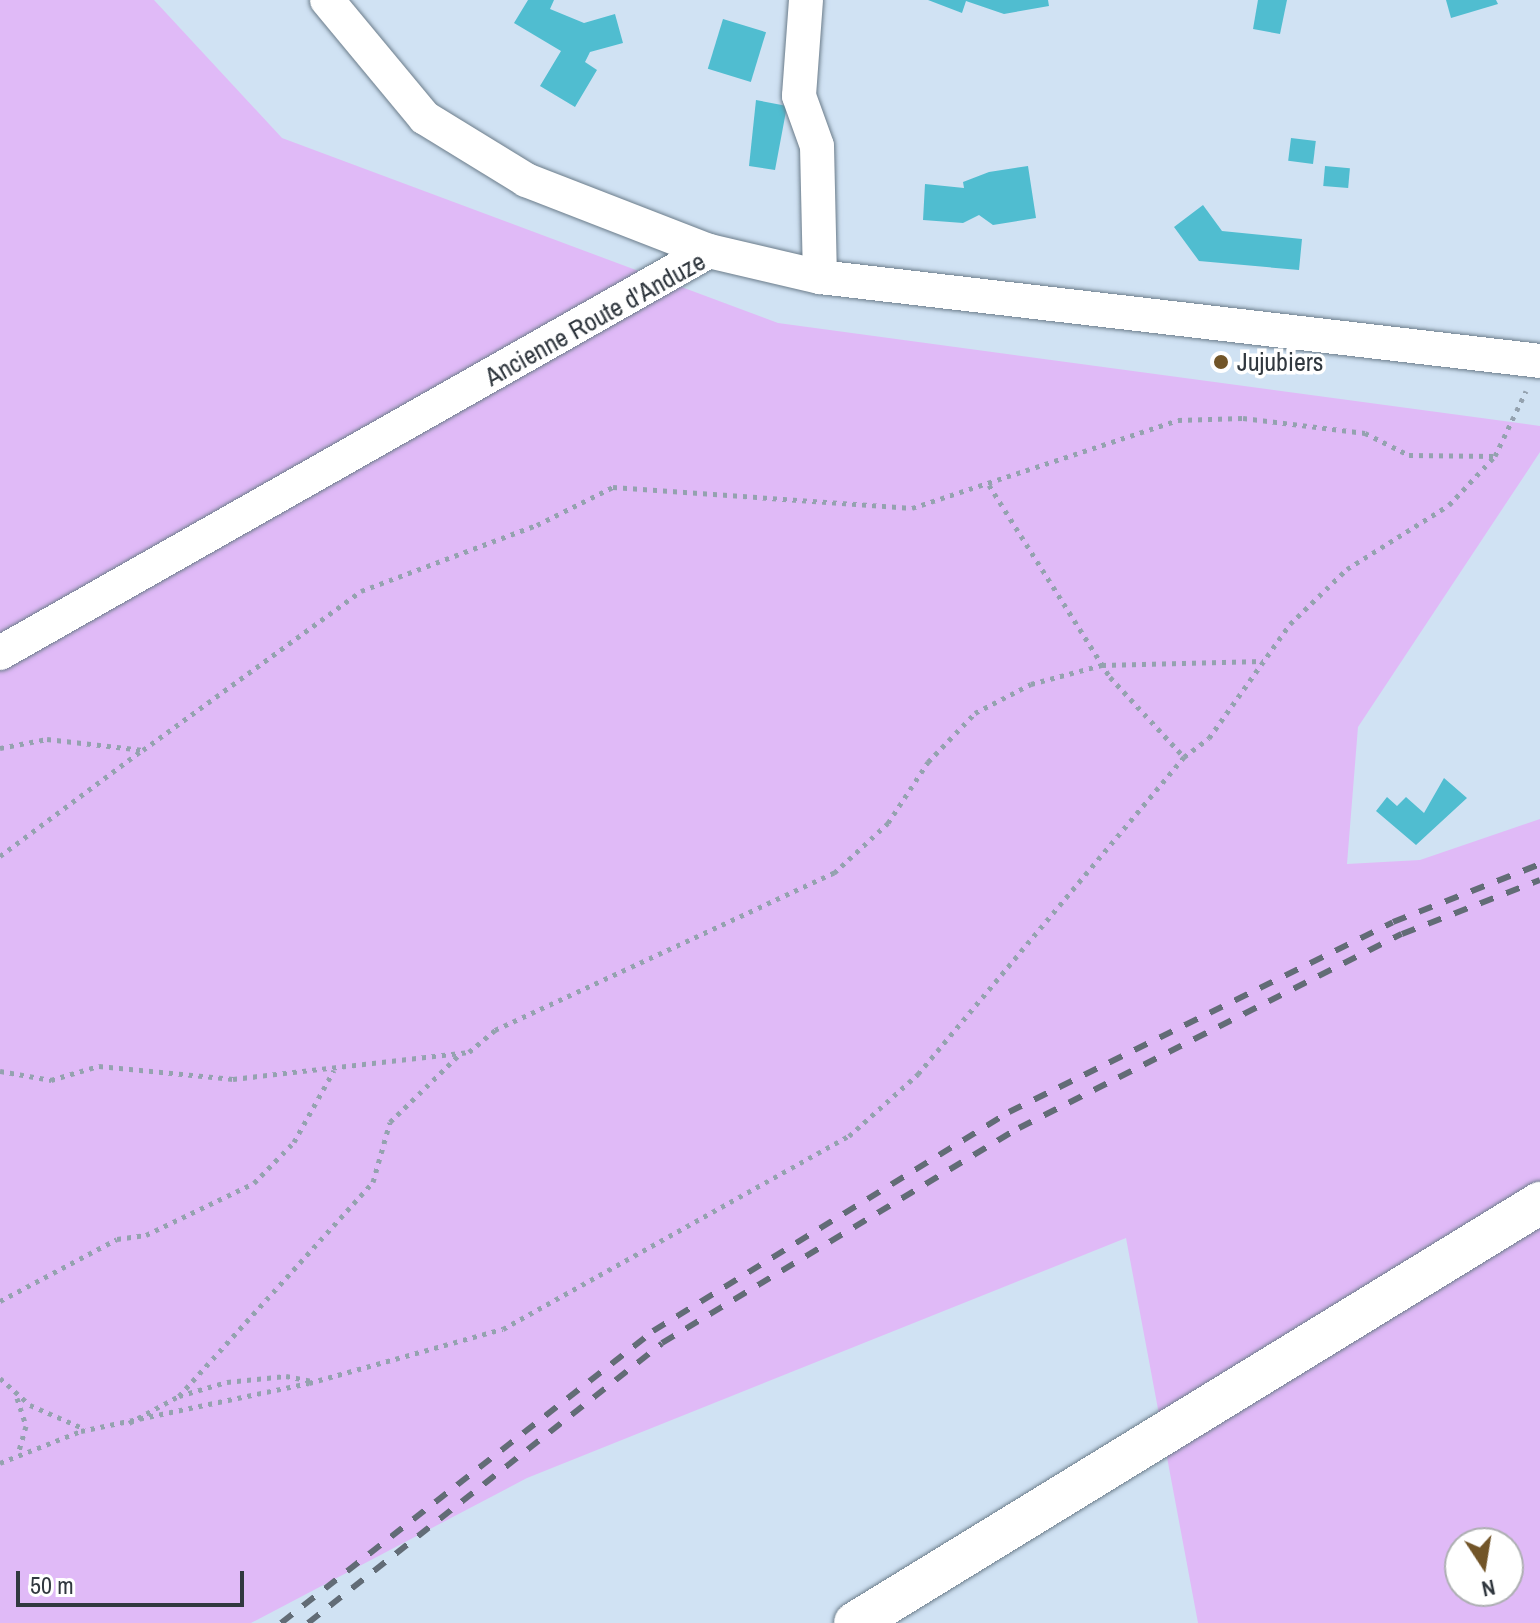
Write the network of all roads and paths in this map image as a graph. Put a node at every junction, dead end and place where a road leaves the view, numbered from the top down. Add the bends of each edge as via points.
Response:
1 (327, 0) edge
2 (806, 0) edge
3 (709, 251) junction
4 (820, 277) junction
5 (1540, 361) edge
6 (1495, 456) junction
7 (989, 485) junction
8 (0, 653) edge
9 (1264, 661) junction
10 (1102, 665) junction
11 (0, 748) edge
12 (143, 750) junction
13 (1184, 757) junction
14 (0, 856) edge
15 (461, 1053) junction
16 (334, 1069) junction
17 (0, 1071) edge
18 (1540, 1203) edge
19 (0, 1301) edge
20 (0, 1378) edge
21 (312, 1382) junction
22 (179, 1396) junction
23 (17, 1397) junction
24 (128, 1424) junction
25 (86, 1430) junction
26 (19, 1451) junction
27 (0, 1463) edge
28 (855, 1623) edge

1 - 3 street via 425,118 526,180
2 - 4 street via 799,96 817,146
3 - 4 street, Ancienne Route d'Anduze
3 - 8 street, Ancienne Route d'Anduze
4 - 5 street, Ancienne Route d'Anduze
5 - 6 path
6 - 7 path via 1409,455 1365,433 1243,418 1178,420
6 - 9 path via 1449,505 1347,569 1290,624
7 - 10 path
7 - 12 path via 912,508 613,487 537,525 361,591
9 - 10 path
9 - 13 path via 1209,738
10 - 13 path
10 - 15 path via 1031,684 975,713 928,762 888,823 834,873
11 - 12 path via 47,739
12 - 14 path
13 - 21 path via 918,1074 849,1136 503,1329
15 - 16 path via 390,1056
15 - 22 path via 390,1122 373,1182
16 - 17 path via 233,1079 99,1066 51,1080
16 - 19 path via 294,1142 254,1183 146,1235 117,1239
18 - 28 main road
20 - 23 path
21 - 22 path via 259,1377
21 - 24 path
22 - 24 path
23 - 25 path
23 - 26 path via 26,1426
24 - 25 path
25 - 26 path
26 - 27 path

